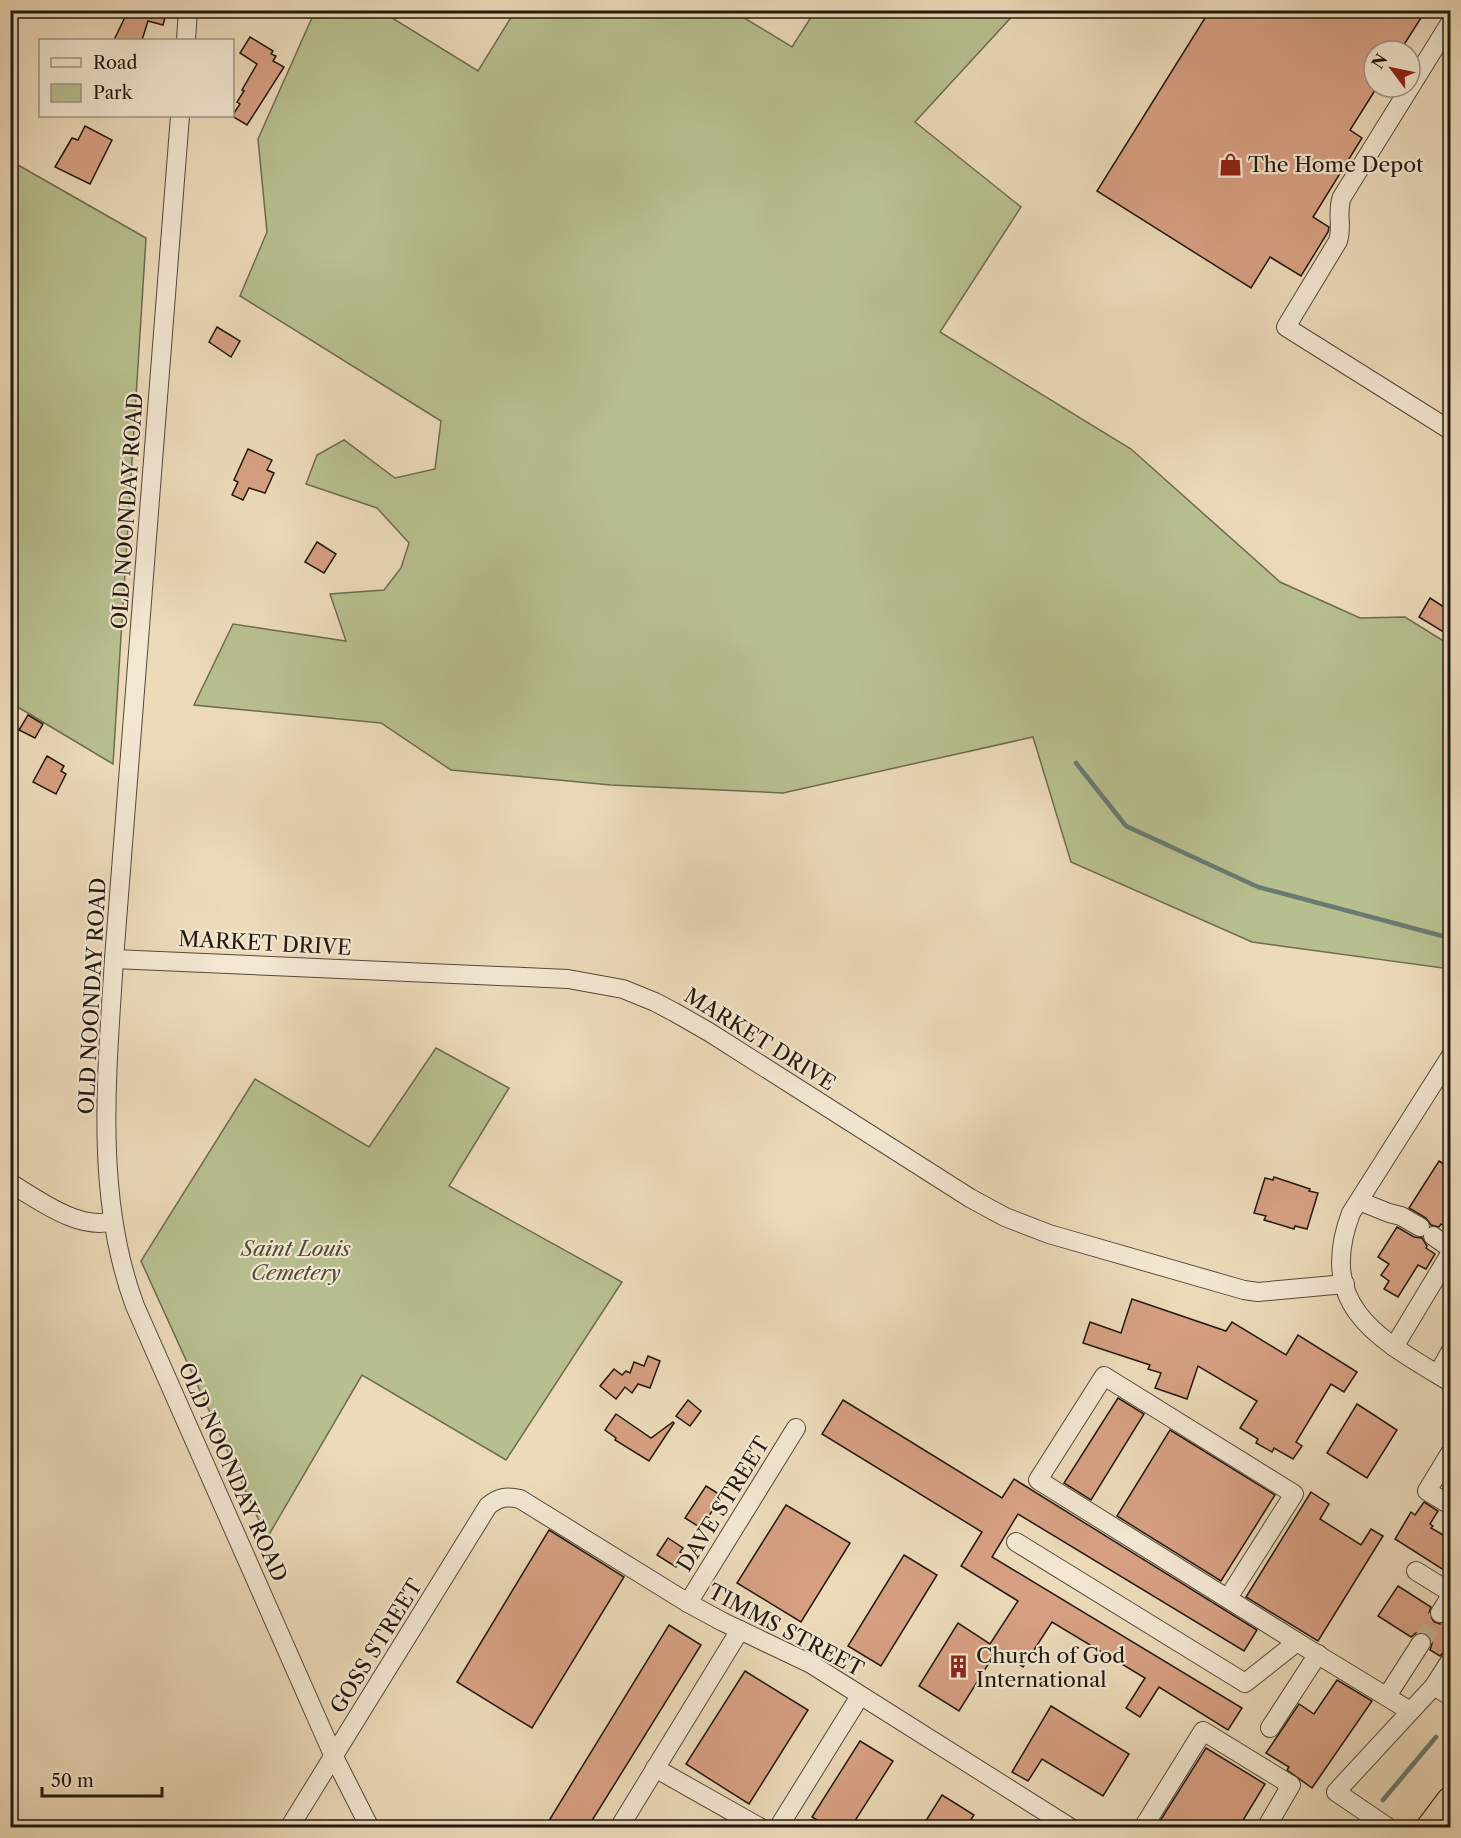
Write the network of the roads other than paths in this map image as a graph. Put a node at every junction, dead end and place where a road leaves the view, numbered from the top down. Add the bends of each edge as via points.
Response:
1 (188, 10) edge
2 (1450, 23) edge
3 (186, 39) edge
4 (180, 117) edge
5 (1450, 430) edge
6 (114, 959) junction
7 (1450, 1058) edge
8 (10, 1183) edge
9 (1359, 1201) junction
10 (113, 1221) junction
11 (1450, 1248) edge
12 (1450, 1254) edge
13 (1345, 1284) junction
14 (1394, 1347) junction
15 (1450, 1352) edge
16 (1444, 1378) edge
17 (796, 1428) dead end
18 (1450, 1453) edge
19 (508, 1496) joint
20 (1450, 1505) edge
21 (1016, 1542) dead end
22 (1416, 1571) dead end
23 (1450, 1592) edge
24 (1450, 1596) edge
25 (1228, 1598) junction
26 (688, 1603) junction
27 (1440, 1613) tunnel mouth
28 (740, 1630) junction
29 (1297, 1642) junction
30 (1420, 1643) tunnel mouth
31 (1317, 1654) junction
32 (1450, 1661) edge
33 (1434, 1686) junction
34 (860, 1696) junction
35 (1387, 1696) junction
36 (1450, 1696) edge
37 (1410, 1711) junction
38 (1270, 1728) dead end
39 (334, 1757) junction
40 (656, 1768) junction
41 (1450, 1800) edge
42 (289, 1827) edge
43 (370, 1827) edge
44 (619, 1827) edge
45 (761, 1827) edge
46 (778, 1827) edge
47 (1071, 1827) edge
48 (1146, 1827) edge
49 (1266, 1827) edge
50 (1389, 1827) edge
51 (1429, 1827) edge

1 - 3 street
2 - 5 street via 1342,197 1338,241 1286,327
4 - 6 street, OLD NOONDAY ROAD
6 - 10 street, OLD NOONDAY ROAD via 107,1113
6 - 13 street, MARKET DRIVE via 567,980 623,990 655,1002 710,1032 970,1198 1016,1222 1075,1243 1244,1290
7 - 9 street
8 - 10 street via 81,1222
9 - 11 street via 1401,1215
9 - 13 street via 1342,1241 1340,1258
10 - 39 street, OLD NOONDAY ROAD via 135,1306
12 - 14 street
13 - 14 street via 1350,1301 1364,1322
14 - 16 street
15 - 16 street
17 - 26 street, DAVE STREET
18 - 20 street via 1427,1491
19 - 26 street, TIMMS STREET via 520,1498
19 - 39 street, GOSS STREET via 488,1506
21 - 29 street via 1245,1683
22 - 23 street
24 - 27 street
25 - 25 street via 1038,1480 1104,1376 1294,1494
25 - 29 street
26 - 28 street, TIMMS STREET
28 - 34 street, TIMMS STREET via 811,1664
28 - 40 street
29 - 31 street
30 - 35 street
31 - 35 street
31 - 38 street
32 - 33 street
33 - 36 street
33 - 37 street
34 - 46 street
34 - 47 street, TIMMS STREET
35 - 37 street
37 - 50 street via 1336,1792
39 - 42 street, GOSS STREET
39 - 43 street, OLD NOONDAY ROAD
40 - 44 street
40 - 45 street
41 - 51 highway
48 - 49 street via 1203,1731 1291,1785

